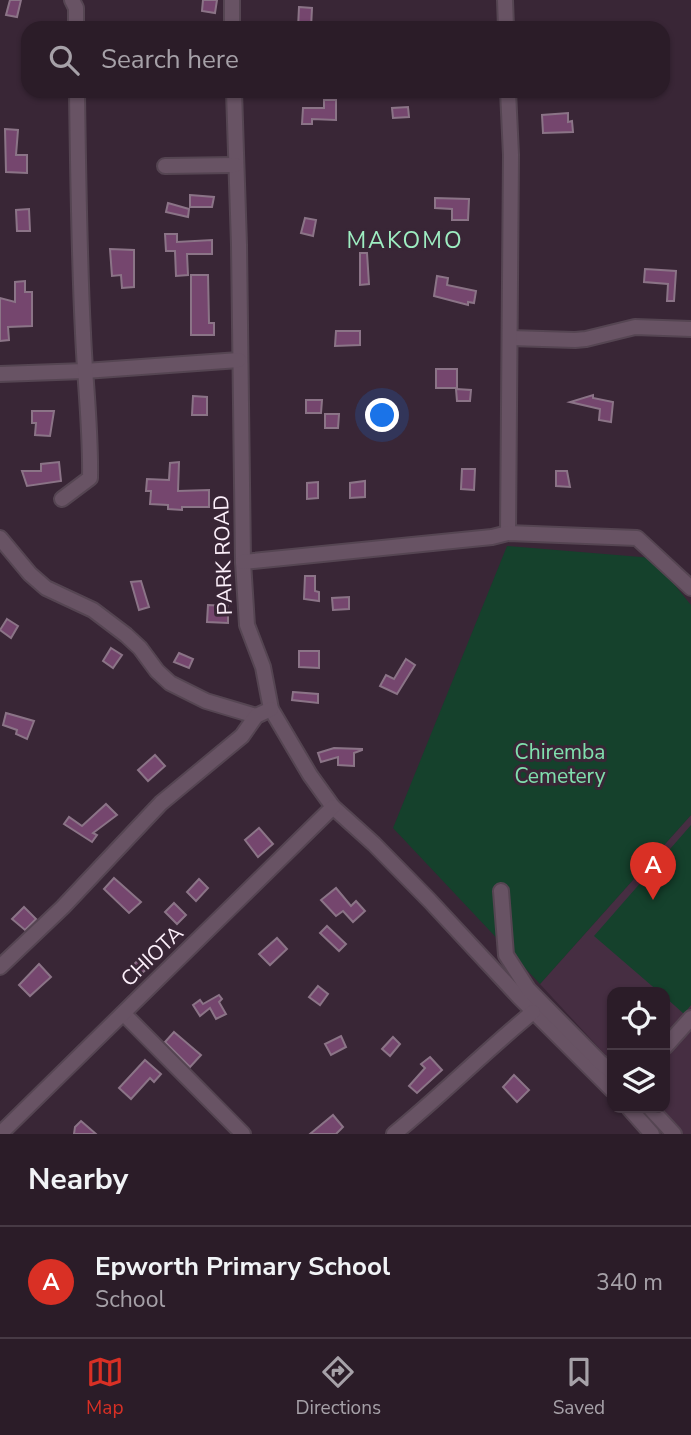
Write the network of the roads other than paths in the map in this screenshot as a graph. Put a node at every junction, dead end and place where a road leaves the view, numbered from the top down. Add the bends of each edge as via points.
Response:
1 (72, 0) edge
2 (232, 0) edge
3 (506, 0) edge
4 (76, 21) edge
5 (232, 21) edge
6 (506, 21) edge
7 (77, 98) edge
8 (234, 98) edge
9 (509, 98) edge
10 (236, 165) junction
11 (165, 166) dead end
12 (691, 329) edge
13 (510, 338) junction
14 (239, 360) junction
15 (85, 371) junction
16 (0, 374) edge
17 (62, 499) dead end
18 (508, 533) junction
19 (0, 538) edge
20 (243, 562) junction
21 (691, 589) edge
22 (271, 709) junction
23 (256, 716) junction
24 (333, 807) junction
25 (501, 891) dead end
26 (0, 967) edge
27 (523, 993) junction
28 (533, 1012) junction
29 (124, 1014) junction
30 (691, 1018) edge
31 (670, 1041) edge
32 (607, 1068) edge
33 (607, 1085) edge
34 (633, 1113) edge
35 (655, 1113) edge
36 (0, 1134) edge
37 (243, 1134) edge
38 (394, 1134) edge
39 (652, 1134) edge
40 (674, 1134) edge

1 - 4 street
2 - 5 street
3 - 6 street
7 - 15 street
8 - 10 street, PARK ROAD
9 - 13 street
10 - 11 street
10 - 14 street, PARK ROAD
12 - 13 street via 635,327 586,339
13 - 18 street
14 - 15 street
14 - 20 street, PARK ROAD
15 - 16 street
15 - 17 street via 90,478
18 - 20 street
18 - 21 street via 637,538
19 - 23 street via 46,588 93,610 126,635 170,682 206,701
20 - 22 street, PARK ROAD via 247,625 263,667
22 - 23 street
22 - 24 street, PARK ROAD
23 - 26 street via 242,736 161,803
24 - 27 street, PARK ROAD
24 - 29 street, CHIOTA
25 - 27 street via 506,955
27 - 28 street, PARK ROAD
27 - 32 street
28 - 33 street, PARK ROAD
28 - 38 street
29 - 36 street, CHIOTA
29 - 37 street
30 - 31 street
34 - 39 street
35 - 40 street

